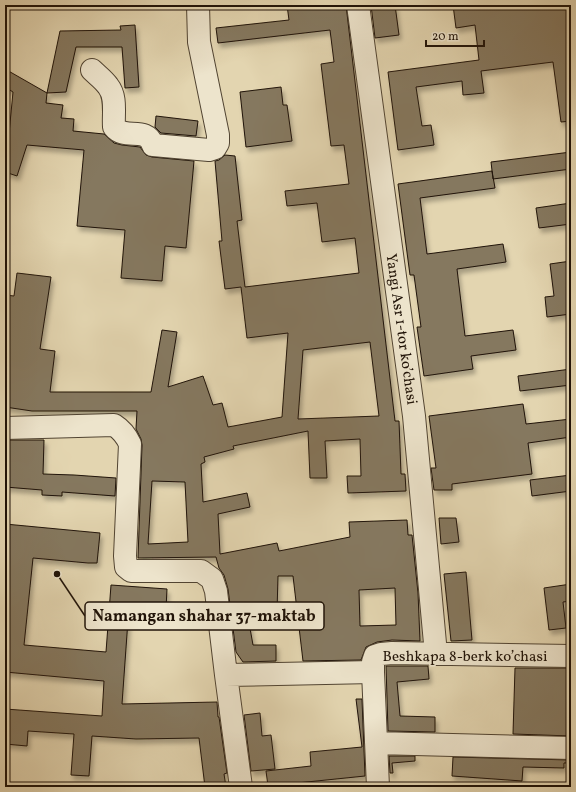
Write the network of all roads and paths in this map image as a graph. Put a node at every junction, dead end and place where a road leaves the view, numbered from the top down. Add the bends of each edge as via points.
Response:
1 (198, 5) edge
2 (358, 5) edge
3 (92, 70) dead end
4 (5, 428) edge
5 (436, 654) junction
6 (571, 656) edge
7 (373, 672) junction
8 (226, 675) junction
9 (376, 743) junction
10 (571, 748) edge
11 (241, 787) edge
12 (378, 787) edge

1 - 3 street via 200,42 218,135 215,148 209,150 153,145 146,135 117,130 114,127 112,91
2 - 5 street, Yangi Asr 1-tor koʼchasi via 414,416
4 - 8 street via 114,424 122,430 130,444 126,567 131,571 201,570 212,578 216,591
5 - 6 street, Beshkapa 8-berk koʼchasi
5 - 7 street, Beshkapa 8-berk koʼchasi via 381,654 375,656
7 - 8 street, Beshkapa 8-berk koʼchasi
7 - 9 street, Beshkapa 8-berk koʼchasi
8 - 11 street
9 - 10 street
9 - 12 street, Beshkapa 8-berk koʼchasi

